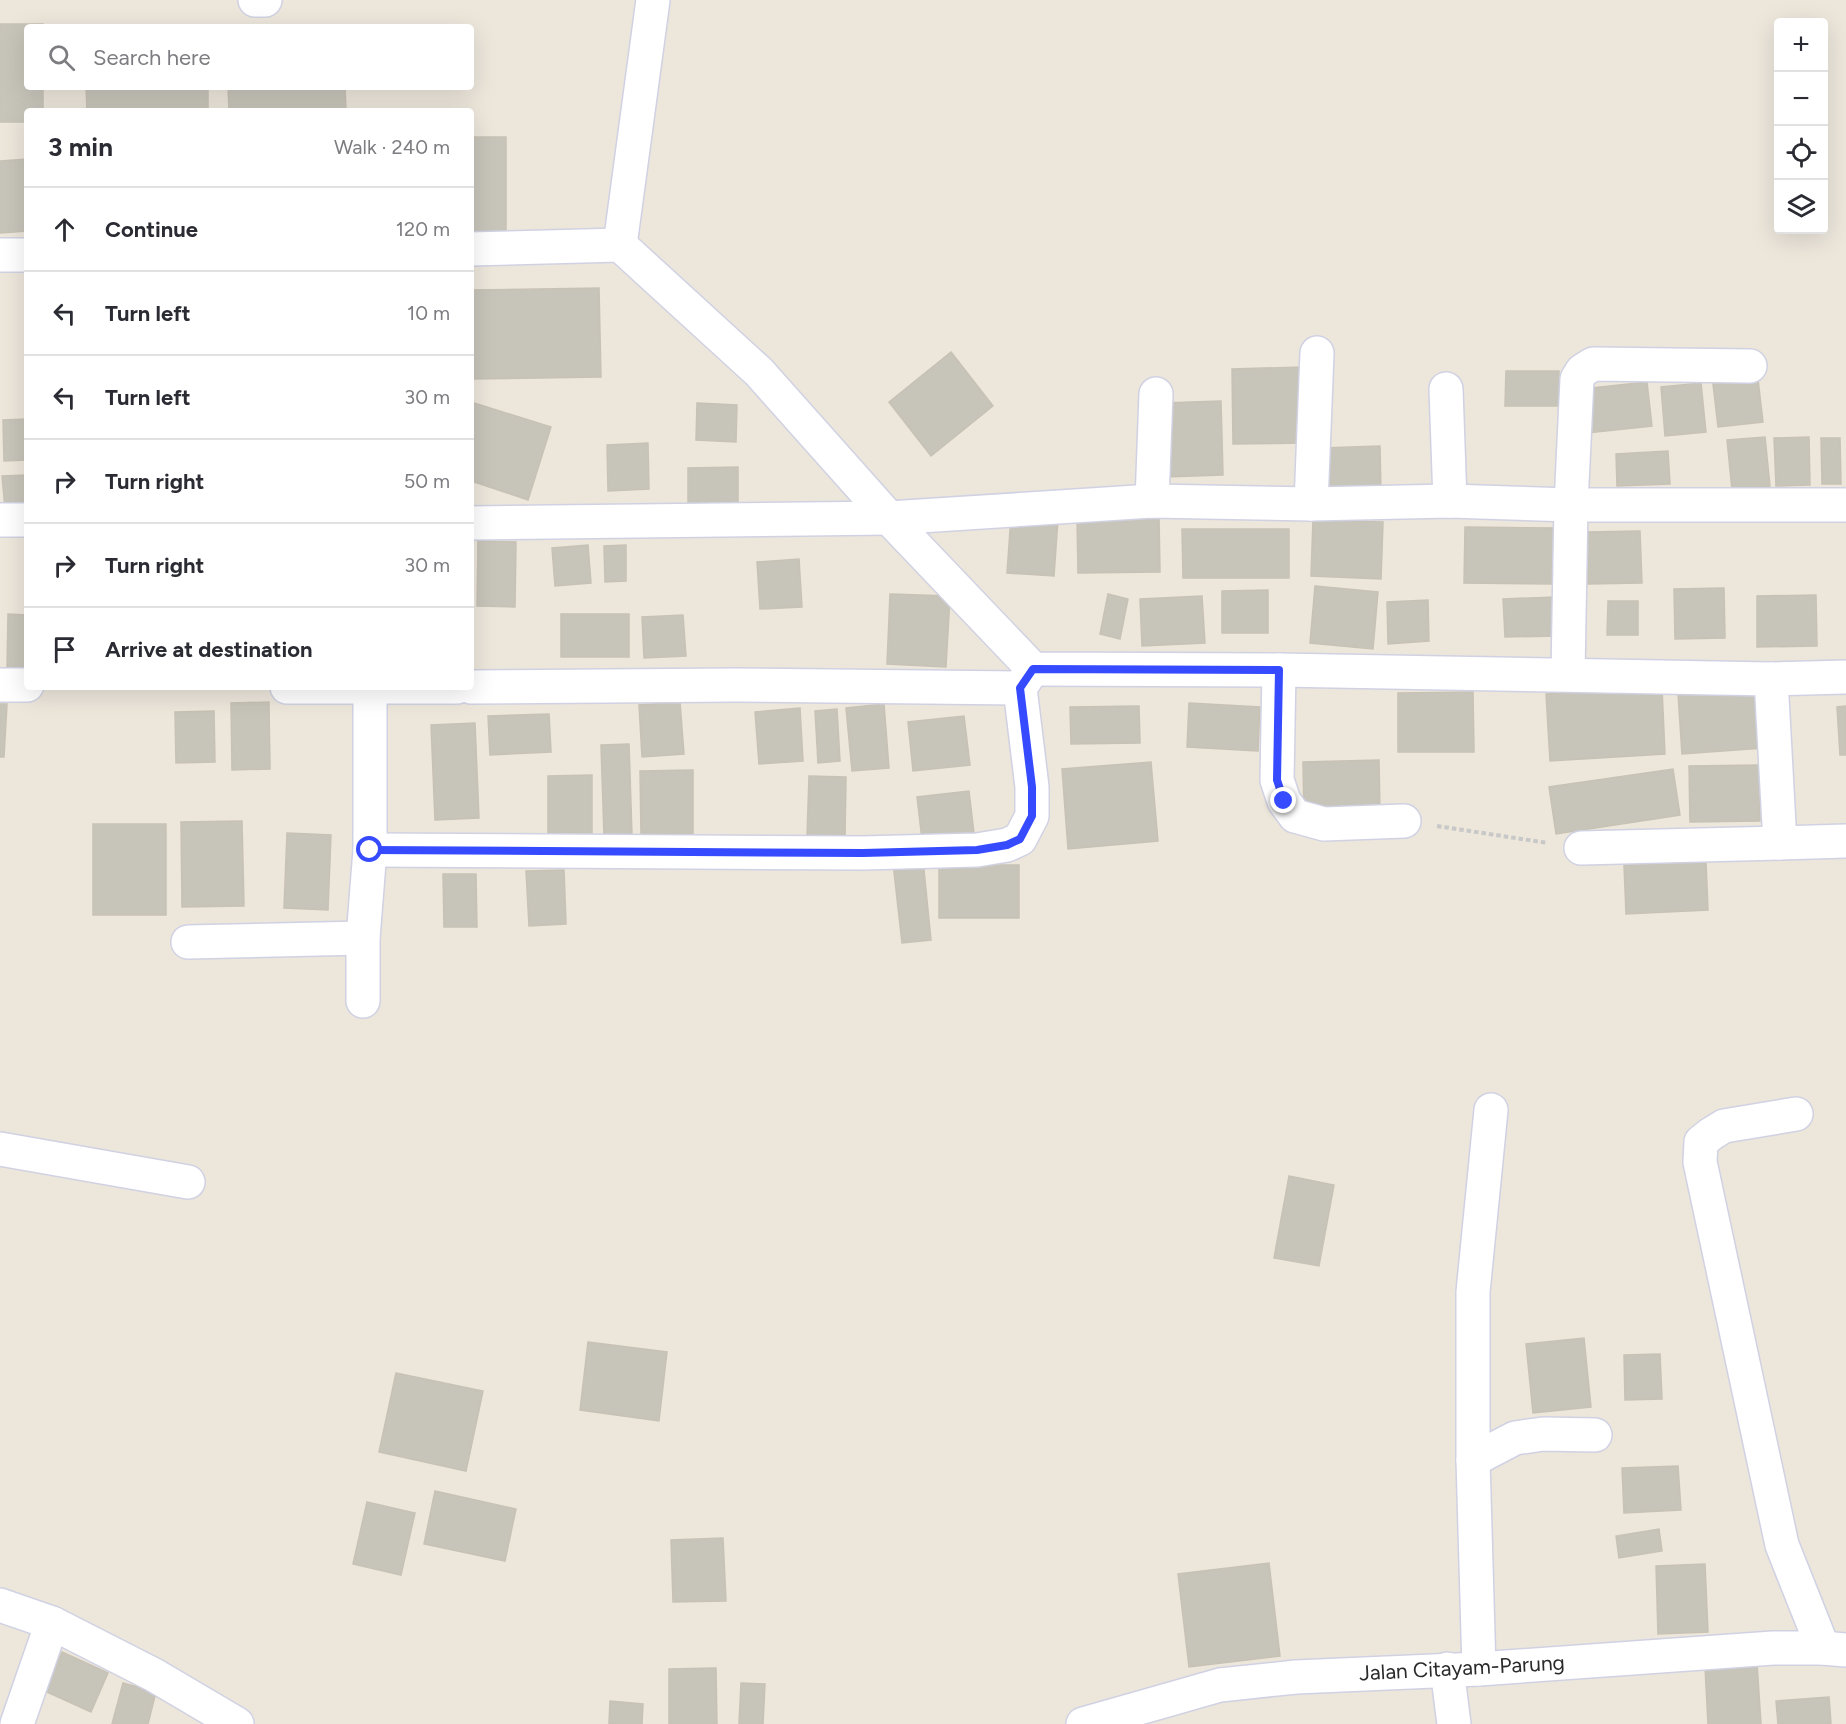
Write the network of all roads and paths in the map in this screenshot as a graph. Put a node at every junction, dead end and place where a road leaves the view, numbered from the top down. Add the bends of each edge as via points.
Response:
1 (255, 0) edge
2 (265, 0) edge
3 (653, 0) edge
4 (620, 245) junction
5 (474, 249) edge
6 (0, 255) edge
7 (24, 255) edge
8 (1317, 353) dead end
9 (1750, 366) dead end
10 (1446, 389) dead end
11 (1155, 394) dead end
12 (1152, 501) junction
13 (1450, 501) junction
14 (1311, 504) junction
15 (1571, 505) junction
16 (1846, 505) edge
17 (889, 518) junction
18 (0, 520) edge
19 (24, 520) edge
20 (474, 523) edge
21 (1279, 670) junction
22 (1568, 674) junction
23 (1846, 677) edge
24 (1026, 679) junction
25 (1771, 679) junction
26 (0, 685) edge
27 (24, 685) edge
28 (474, 687) edge
29 (370, 690) edge
30 (1404, 821) joint
31 (1846, 841) edge
32 (1780, 843) junction
33 (1581, 849) joint
34 (370, 850) junction
35 (363, 938) junction
36 (188, 942) dead end
37 (363, 1002) dead end
38 (1491, 1110) dead end
39 (1796, 1114) dead end
40 (0, 1149) edge
41 (188, 1182) dead end
42 (1595, 1434) dead end
43 (1473, 1460) junction
44 (0, 1605) edge
45 (52, 1623) junction
46 (1834, 1649) edge
47 (1463, 1669) junction
48 (17, 1724) edge
49 (237, 1724) edge
50 (1083, 1724) edge
51 (1454, 1724) edge

1 - 2 street
3 - 4 street
4 - 5 street
4 - 17 street via 759,372
6 - 7 street
8 - 14 street
9 - 15 street via 1593,364 1582,371 1576,379
10 - 13 street
11 - 12 street
12 - 14 street
12 - 17 street
13 - 14 street
13 - 15 street
15 - 16 street
15 - 22 street
17 - 20 street
17 - 24 street
18 - 19 street
21 - 22 street
21 - 24 street
21 - 30 street via 1277,780 1284,801 1295,816 1324,824
22 - 25 street
23 - 25 street
24 - 28 street
24 - 34 street via 1032,816 1020,839 1007,845 977,850 863,853
25 - 32 street
26 - 27 street
29 - 34 street
30 - 33 path
31 - 32 street
32 - 33 street
34 - 35 street
35 - 36 street
35 - 37 street
38 - 43 street via 1473,1292
39 - 46 street via 1724,1126 1701,1142 1700,1162 1782,1545
40 - 41 street
42 - 43 street via 1515,1438
43 - 47 street
44 - 45 street
45 - 48 street
45 - 49 street via 154,1675
46 - 47 street, Jalan Citayam-Parung via 1773,1648
47 - 50 street, Jalan Citayam-Parung via 1220,1684
47 - 51 street

